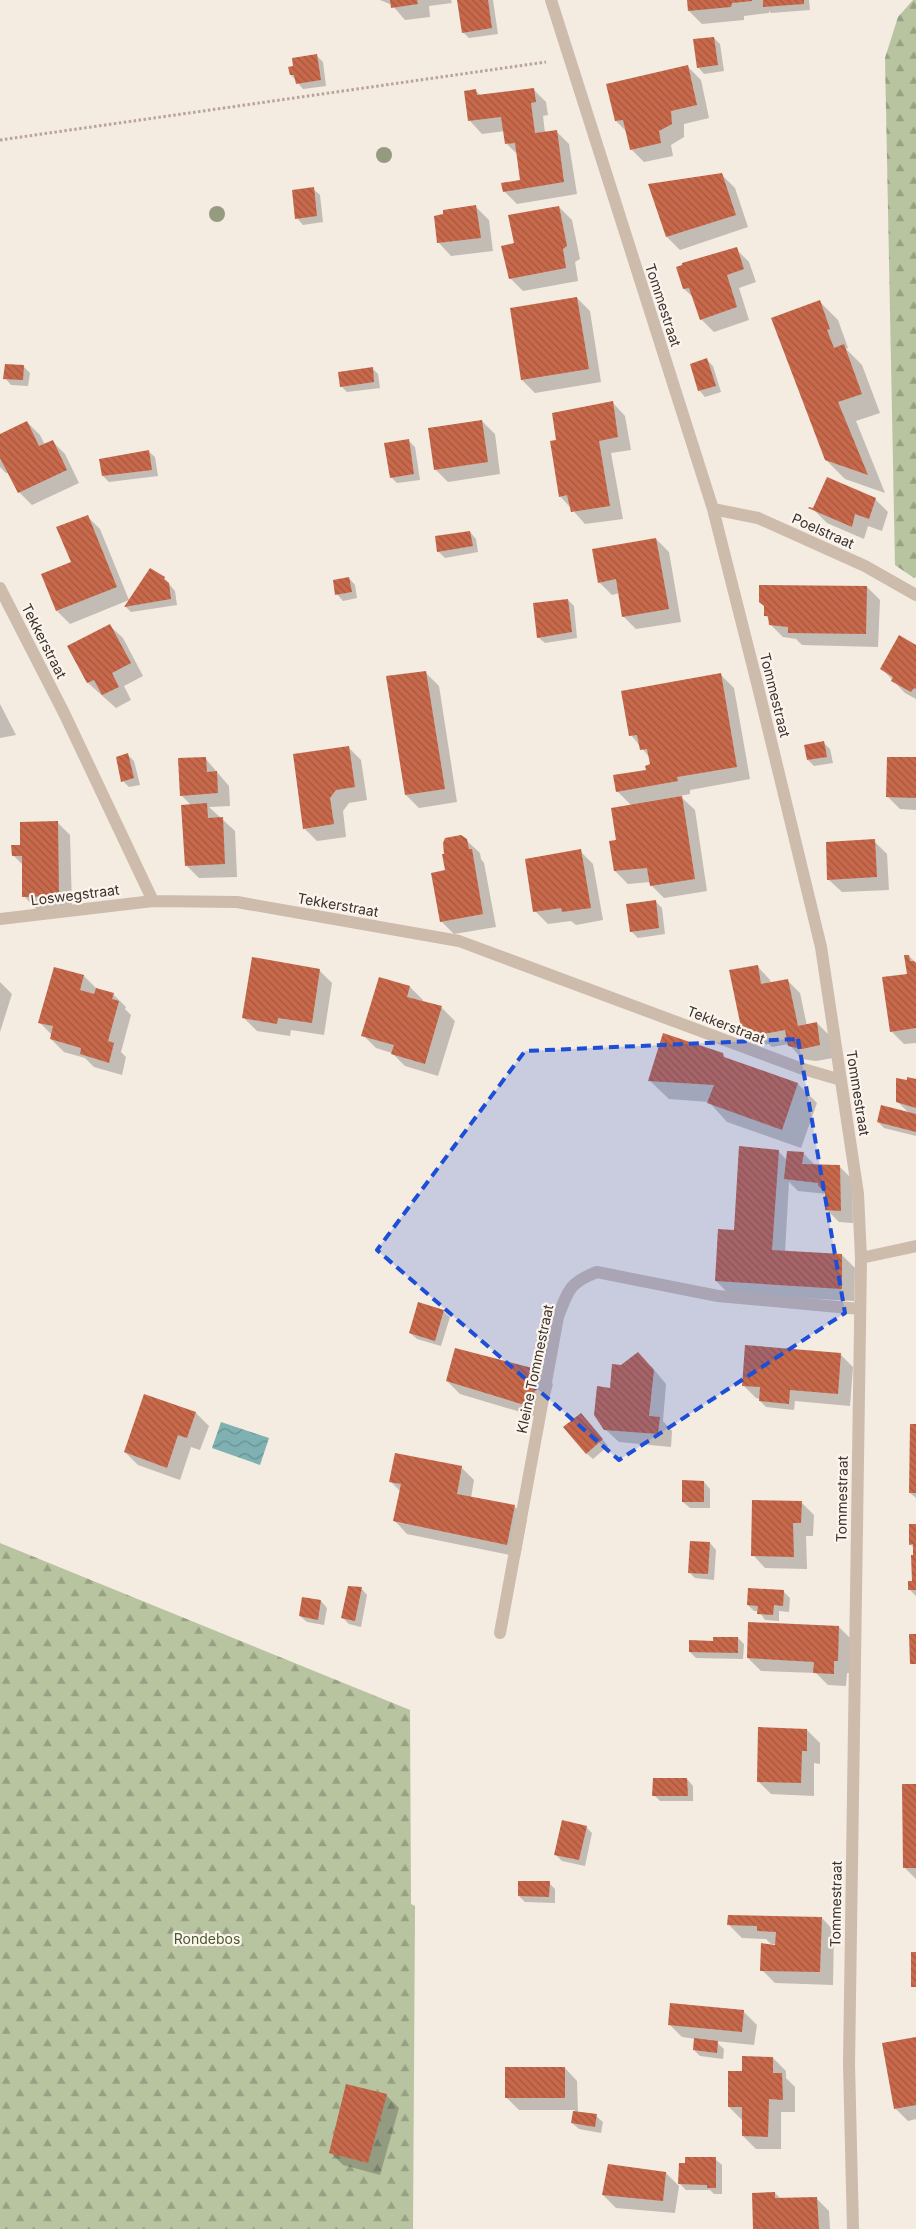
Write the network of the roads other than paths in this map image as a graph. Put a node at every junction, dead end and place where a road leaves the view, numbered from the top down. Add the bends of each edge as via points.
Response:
1 (551, 0) edge
2 (713, 509) junction
3 (0, 588) edge
4 (916, 595) edge
5 (153, 901) junction
6 (0, 919) edge
7 (841, 1080) junction
8 (916, 1246) edge
9 (860, 1258) junction
10 (860, 1310) junction
11 (500, 1633) dead end
12 (853, 2229) edge

1 - 2 street, Tommestraat
2 - 4 street, Poelstraat via 758,518 865,566
2 - 7 street, Tommestraat via 821,947
3 - 5 street, Tekkerstraat via 64,713
5 - 6 street, Loswegstraat
5 - 7 street, Tekkerstraat via 237,902 459,941 800,1068
7 - 9 street, Tommestraat via 858,1194
8 - 9 street
9 - 10 street, Tommestraat
10 - 11 street, Kleine Tommestraat via 718,1296 597,1272 579,1279 566,1294 558,1316
10 - 12 street, Tommestraat via 849,2064

